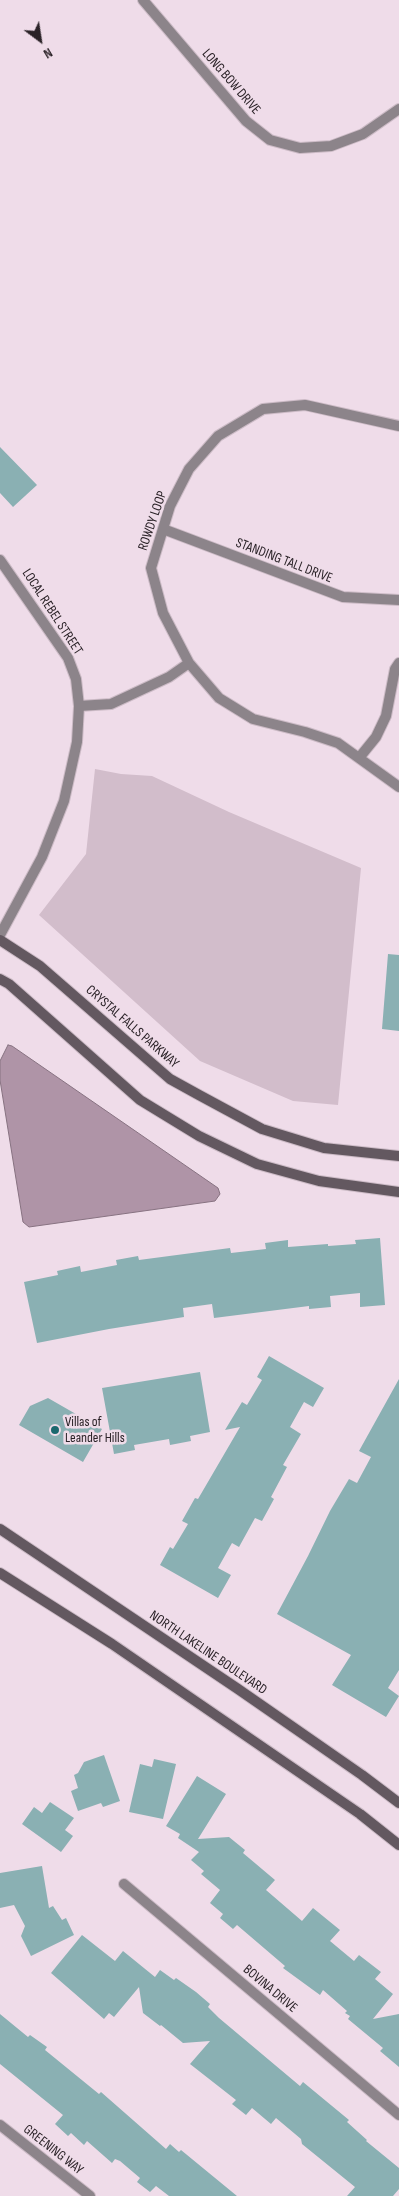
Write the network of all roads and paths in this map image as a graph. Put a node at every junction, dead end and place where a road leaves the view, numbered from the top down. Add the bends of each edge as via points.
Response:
1 (142, 0) edge
2 (399, 109) edge
3 (399, 426) edge
4 (163, 530) junction
5 (0, 560) edge
6 (399, 600) edge
7 (190, 663) junction
8 (399, 663) edge
9 (79, 706) junction
10 (359, 758) junction
11 (399, 787) edge
12 (0, 935) edge
13 (0, 940) edge
14 (0, 979) edge
15 (399, 1156) edge
16 (399, 1192) edge
17 (0, 1529) edge
18 (0, 1573) edge
19 (399, 1803) edge
20 (399, 1845) edge
21 (124, 1884) dead end
22 (399, 2114) edge
23 (0, 2125) edge
24 (90, 2196) edge

1 - 2 street, LONG BOW DRIVE via 246,121 270,140 300,148 331,146 364,134
3 - 4 street, ROWDY LOOP via 305,406 263,409 218,436 189,469 170,506
4 - 6 street, STANDING TALL DRIVE via 343,597
4 - 7 street, ROWDY LOOP via 152,568 163,613
5 - 9 street, LOCAL REBEL STREET via 68,658 76,679
7 - 9 street via 111,704
7 - 10 street, ROWDY LOOP via 219,698 253,719 338,742
8 - 10 street via 386,716 376,737
9 - 12 street, LOCAL REBEL STREET via 77,742 64,802 42,857
10 - 11 street, ROWDY LOOP
13 - 15 main road, CRYSTAL FALLS PARKWAY via 40,966 170,1079 199,1095 262,1129 324,1148
14 - 16 main road via 140,1100 199,1136 257,1164 319,1181
17 - 19 main road, NORTH LAKELINE BOULEVARD
18 - 20 main road via 112,1644 360,1814
21 - 22 street, BOVINA DRIVE
23 - 24 street, GREENING WAY

